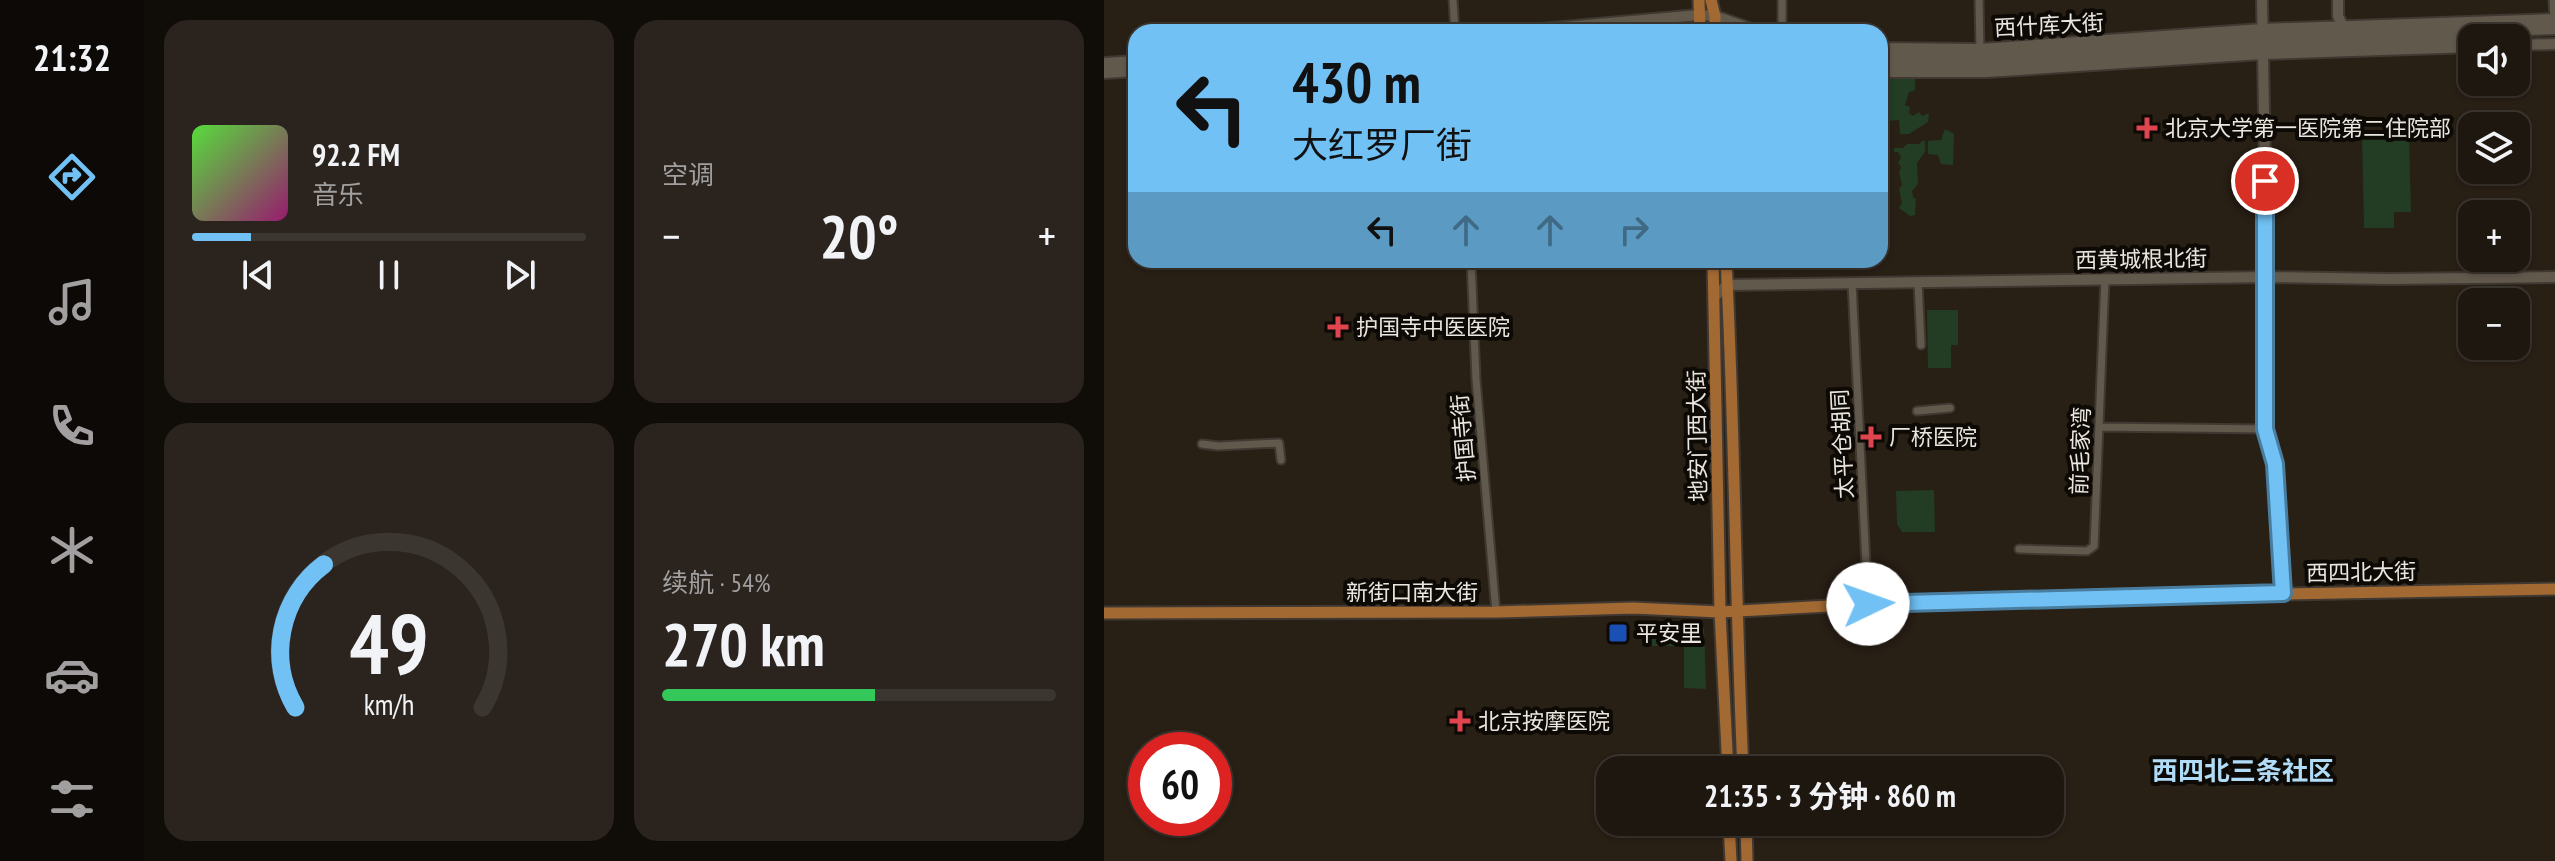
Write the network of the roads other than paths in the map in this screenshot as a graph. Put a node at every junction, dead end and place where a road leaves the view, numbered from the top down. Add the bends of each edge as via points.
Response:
1 (1453, 0) edge
2 (1699, 0) edge
3 (1711, 0) edge
4 (1782, 0) edge
5 (1979, 0) edge
6 (2262, 0) edge
7 (2338, 0) edge
8 (2553, 0) edge
9 (1699, 15) junction
10 (1715, 16) junction
11 (2555, 19) edge
12 (1454, 24) edge
13 (1598, 24) edge
14 (1700, 24) edge
15 (1715, 24) edge
16 (1738, 24) edge
17 (1782, 24) edge
18 (2555, 29) edge
19 (2345, 31) junction
20 (2555, 36) edge
21 (2530, 37) edge
22 (2458, 39) edge
23 (2262, 42) junction
24 (2555, 44) edge
25 (2530, 45) edge
26 (2458, 47) edge
27 (1888, 48) edge
28 (1980, 49) junction
29 (1888, 56) edge
30 (1128, 62) edge
31 (1104, 63) edge
32 (1888, 64) edge
33 (1128, 72) edge
34 (1888, 72) edge
35 (1104, 73) edge
36 (1471, 268) edge
37 (1713, 268) edge
38 (1726, 268) edge
39 (2267, 277) junction
40 (2555, 277) edge
41 (2105, 279) junction
42 (1918, 282) junction
43 (1852, 283) junction
44 (1727, 285) junction
45 (1715, 296) junction
46 (1921, 345) dead end
47 (1950, 408) dead end
48 (1917, 411) dead end
49 (2099, 427) junction
50 (2265, 429) junction
51 (1202, 444) dead end
52 (1281, 460) dead end
53 (2019, 549) dead end
54 (2555, 589) edge
55 (2283, 593) junction
56 (1868, 604) junction
57 (1736, 611) junction
58 (1496, 612) junction
59 (1720, 612) junction
60 (1104, 613) edge
61 (1727, 756) edge
62 (1742, 756) edge
63 (1730, 836) edge
64 (1746, 836) edge
65 (1731, 861) edge
66 (1747, 861) edge

1 - 12 street
2 - 9 main road
3 - 10 main road
4 - 17 street
5 - 28 street
6 - 23 street
7 - 19 street
8 - 11 street
9 - 10 street
9 - 13 street
9 - 14 main road
10 - 15 main road
10 - 16 street
11 - 19 street, 西什库大街
18 - 19 street, 西什库大街
19 - 23 street, 西什库大街
20 - 21 street
22 - 23 street, 西什库大街
23 - 26 street, 西什库大街
23 - 28 street, 西什库大街
23 - 29 street, 西什库大街 via 1985,57
23 - 32 street, 西什库大街 via 1985,65
23 - 34 street, 西什库大街 via 1986,72
23 - 39 street
24 - 25 street
27 - 28 street, 西什库大街
30 - 31 street
33 - 35 street
36 - 58 street, 护国寺街
37 - 45 main road, 地安门西大街
38 - 44 main road, 地安门西大街
39 - 40 street, 西黄城根北街
39 - 41 street, 西黄城根北街
39 - 50 street
41 - 42 street, 西黄城根北街
41 - 49 street, 前毛家湾
42 - 43 street, 西黄城根北街
42 - 46 street
43 - 44 street, 西黄城根北街
43 - 56 street, 太平仓胡同
44 - 45 street
44 - 57 main road, 地安门西大街
45 - 59 main road, 地安门西大街
47 - 48 street
49 - 50 street
49 - 53 street, 前毛家湾 via 2094,546 2087,551
50 - 55 street via 2275,464
51 - 52 street via 1279,443
54 - 55 main road, 西四北大街
55 - 56 main road, 西四北大街
56 - 57 main road, 西四北大街
57 - 59 main road, 新街口南大街
57 - 62 main road, 地安门西大街
58 - 59 main road, 新街口南大街
58 - 60 main road, 新街口南大街
59 - 61 main road, 地安门西大街
63 - 65 main road
64 - 66 main road

